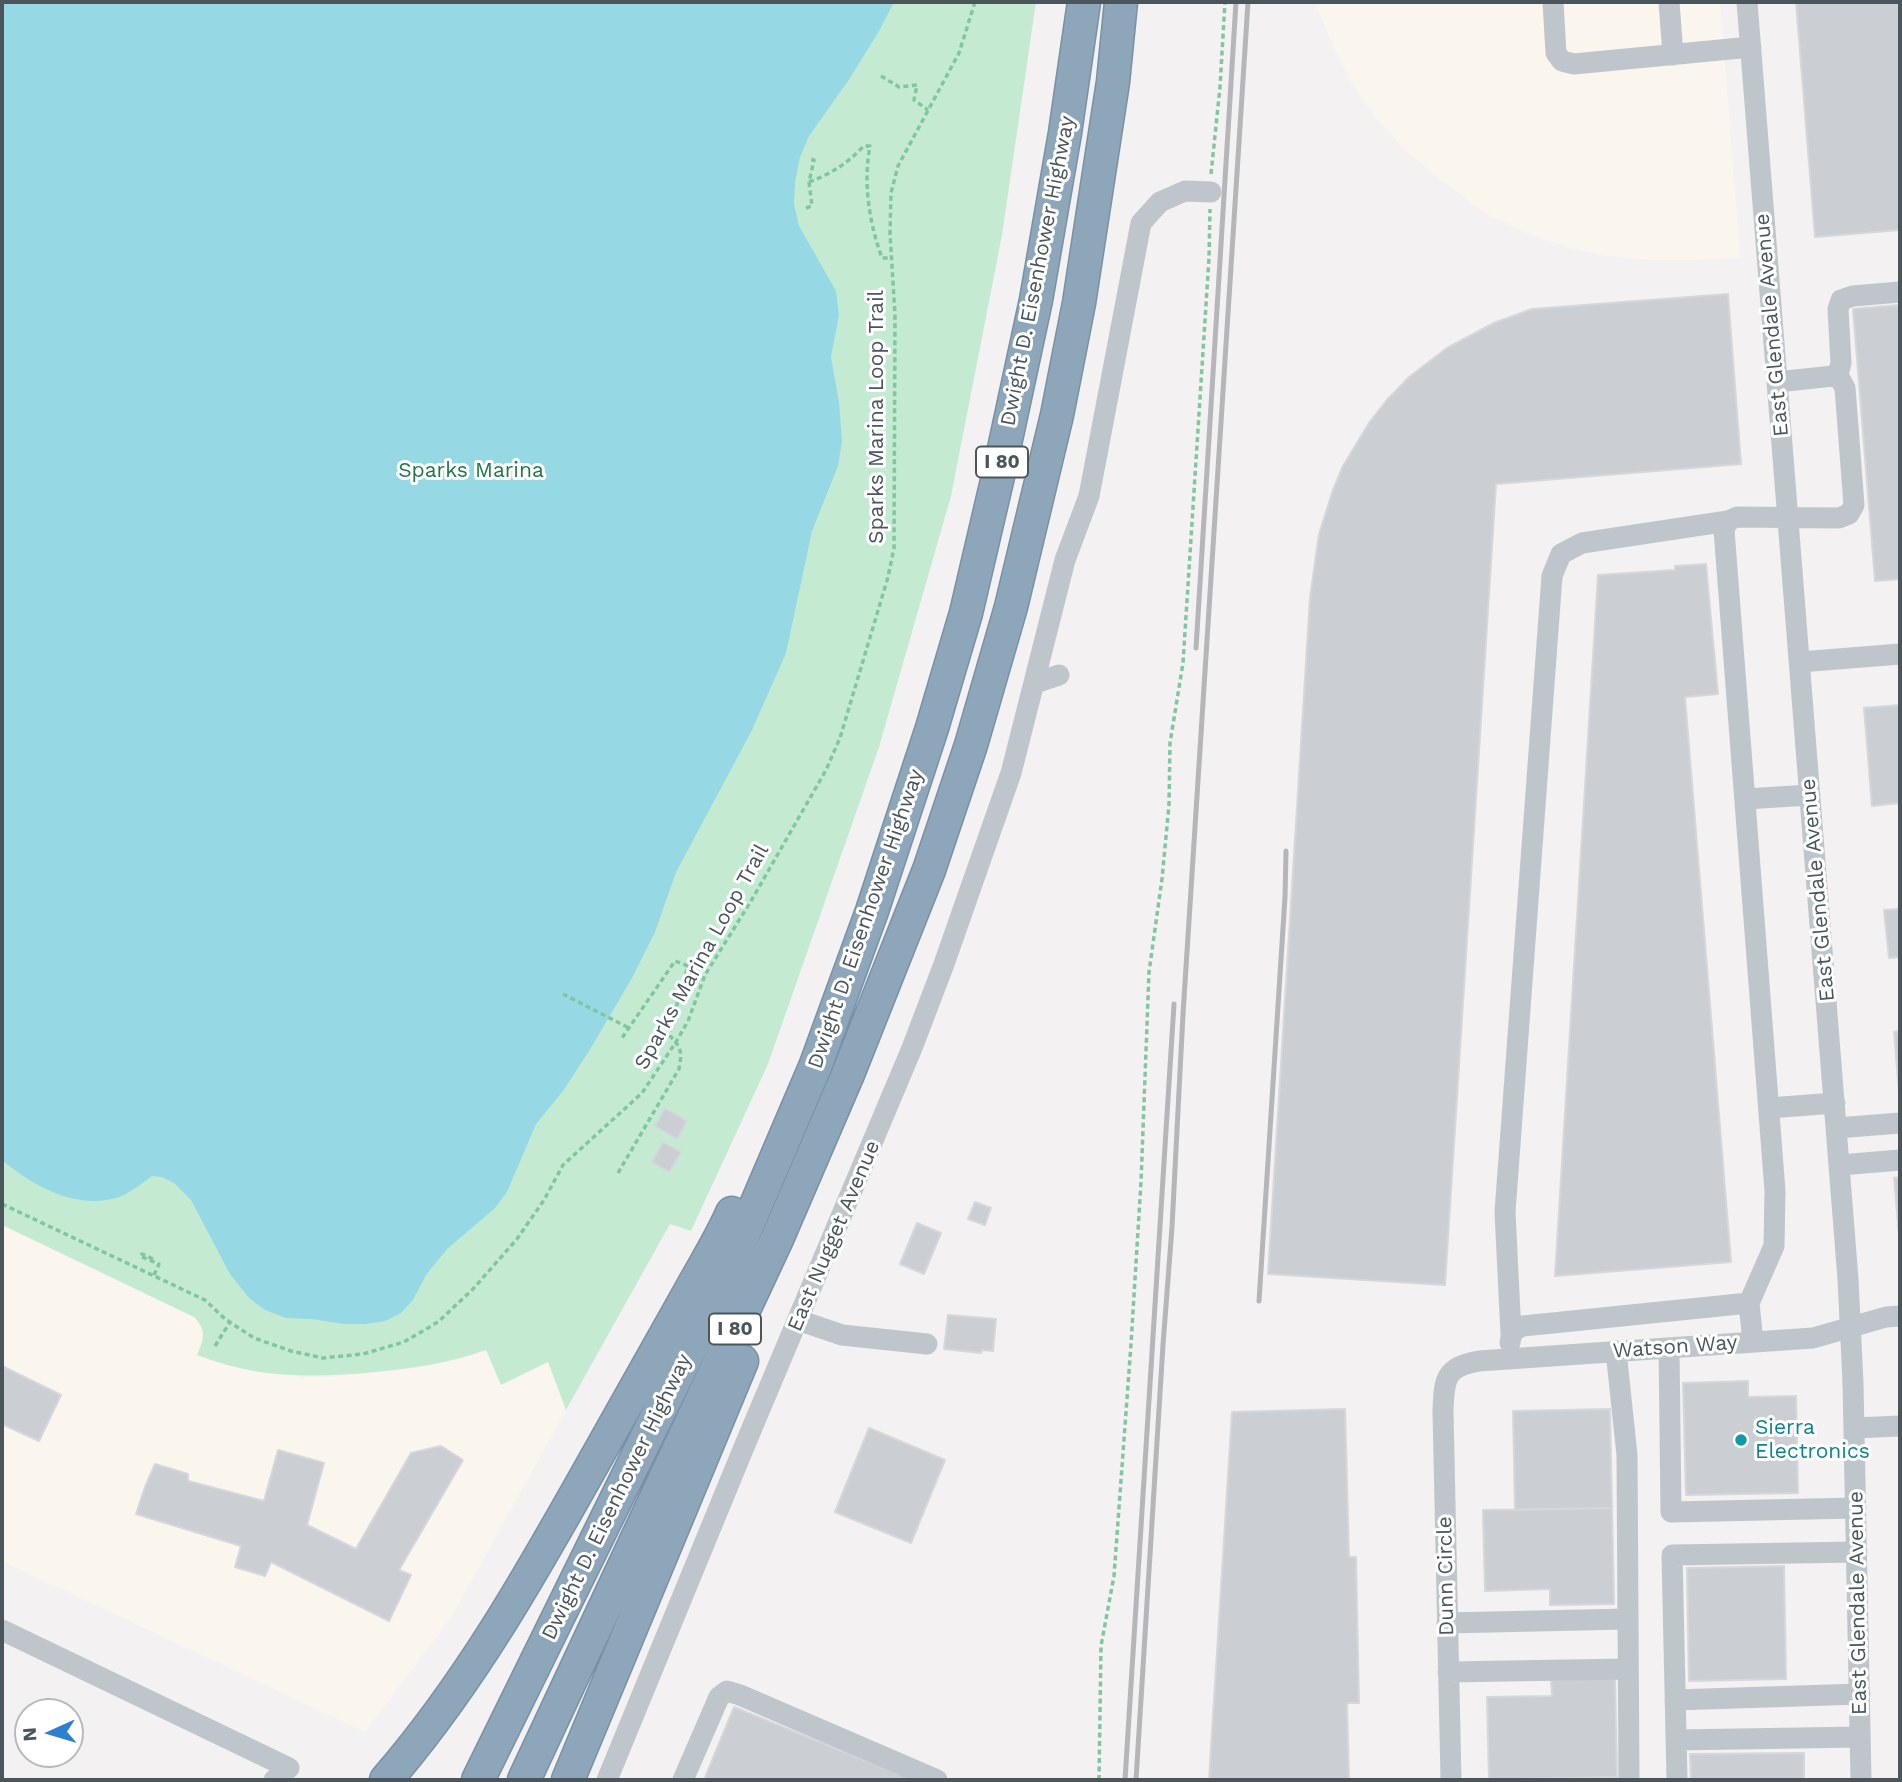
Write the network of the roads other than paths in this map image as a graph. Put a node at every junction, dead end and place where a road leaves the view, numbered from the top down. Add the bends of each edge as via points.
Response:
1 (1084, 2) edge
2 (1121, 2) edge
3 (1553, 2) edge
4 (1670, 2) edge
5 (1747, 2) edge
6 (1751, 47) junction
7 (1673, 55) junction
8 (1211, 191) road end
9 (1900, 292) edge
10 (1833, 376) junction
11 (1777, 382) junction
12 (1788, 518) junction
13 (1728, 521) junction
14 (1900, 654) edge
15 (1800, 662) junction
16 (1059, 675) dead end
17 (1035, 683) junction
18 (1810, 795) junction
19 (1745, 799) junction
20 (929, 870) junction
21 (872, 911) junction
22 (1835, 1103) junction
23 (1769, 1108) junction
24 (1837, 1128) junction
25 (1900, 1129) edge
26 (1900, 1160) edge
27 (1840, 1166) junction
28 (1749, 1303) junction
29 (1900, 1316) edge
30 (798, 1320) junction
31 (1850, 1327) junction
32 (1511, 1334) junction
33 (1752, 1342) junction
34 (927, 1344) dead end
35 (1669, 1348) junction
36 (1616, 1351) junction
37 (1509, 1359) junction
38 (1451, 1372) joint
39 (1900, 1426) edge
40 (1854, 1428) junction
41 (1856, 1508) junction
42 (1857, 1552) junction
43 (1627, 1619) junction
44 (1447, 1623) junction
45 (2, 1630) edge
46 (1628, 1669) junction
47 (1448, 1672) junction
48 (1860, 1694) junction
49 (1675, 1700) junction
50 (1860, 1737) junction
51 (1676, 1740) junction
52 (274, 1780) edge
53 (386, 1780) edge
54 (478, 1780) edge
55 (524, 1780) edge
56 (568, 1780) edge
57 (607, 1780) edge
58 (683, 1780) edge
59 (937, 1780) edge
60 (1451, 1780) edge
61 (1629, 1780) edge
62 (1677, 1780) edge
63 (1861, 1780) edge

1 - 21 highway, Dwight D. Eisenhower Highway / I 80 via 1036,300 999,472 932,728
2 - 20 highway, Dwight D. Eisenhower Highway / I 80 via 1079,303 1057,415 1011,607
3 - 7 street via 1556,53 1562,61 1574,64
4 - 7 street
5 - 6 street, East Glendale Avenue
6 - 7 street
6 - 11 street, East Glendale Avenue
8 - 17 street, East Nugget Avenue via 1185,191 1160,202 1142,223 1089,496 1065,559
9 - 10 street via 1841,300 1841,363
10 - 11 street
10 - 12 street via 1845,388 1854,505 1849,514 1839,518
11 - 12 street, East Glendale Avenue
12 - 13 street via 1737,517
12 - 15 street, East Glendale Avenue
13 - 19 street via 1724,530
13 - 32 street via 1582,543 1561,554 1552,576 1505,1212
14 - 15 street
15 - 18 street, East Glendale Avenue
16 - 17 street
17 - 30 street, East Nugget Avenue via 1011,773 944,964
18 - 19 street
18 - 22 street, East Glendale Avenue
19 - 23 street
20 - 55 highway, Dwight D. Eisenhower Highway / I 80 via 777,1239
20 - 56 highway via 904,968 874,1044
21 - 53 highway via 836,967 729,1222 504,1618 441,1711
21 - 54 highway, Dwight D. Eisenhower Highway / I 80 via 815,1067 724,1280
22 - 23 street
22 - 24 street, East Glendale Avenue
23 - 28 street via 1774,1246
24 - 25 street
24 - 27 street, East Glendale Avenue
26 - 27 street
27 - 31 street, East Glendale Avenue
28 - 32 street via 1523,1326
28 - 33 street
29 - 31 street, Watson Way
30 - 34 street via 842,1335
30 - 57 street, East Nugget Avenue
31 - 33 street, Watson Way via 1813,1338
31 - 40 street, East Glendale Avenue
32 - 37 street
33 - 35 street, Watson Way
35 - 36 street, Watson Way
35 - 41 street via 1671,1512
36 - 37 street, Watson Way
36 - 43 street via 1627,1455
37 - 38 street, Watson Way via 1464,1363
38 - 44 street, Dunn Circle via 1443,1412
39 - 40 street
40 - 41 street, East Glendale Avenue
41 - 42 street, East Glendale Avenue
42 - 48 street, East Glendale Avenue
42 - 49 street via 1672,1555
43 - 44 street
43 - 46 street
44 - 47 street, Dunn Circle
45 - 52 street via 289,1768
46 - 47 street
46 - 61 street
47 - 60 street, Dunn Circle
48 - 49 street
48 - 50 street, East Glendale Avenue
49 - 51 street
50 - 51 street
50 - 63 street, East Glendale Avenue
51 - 62 street
58 - 59 street via 719,1697 727,1691

